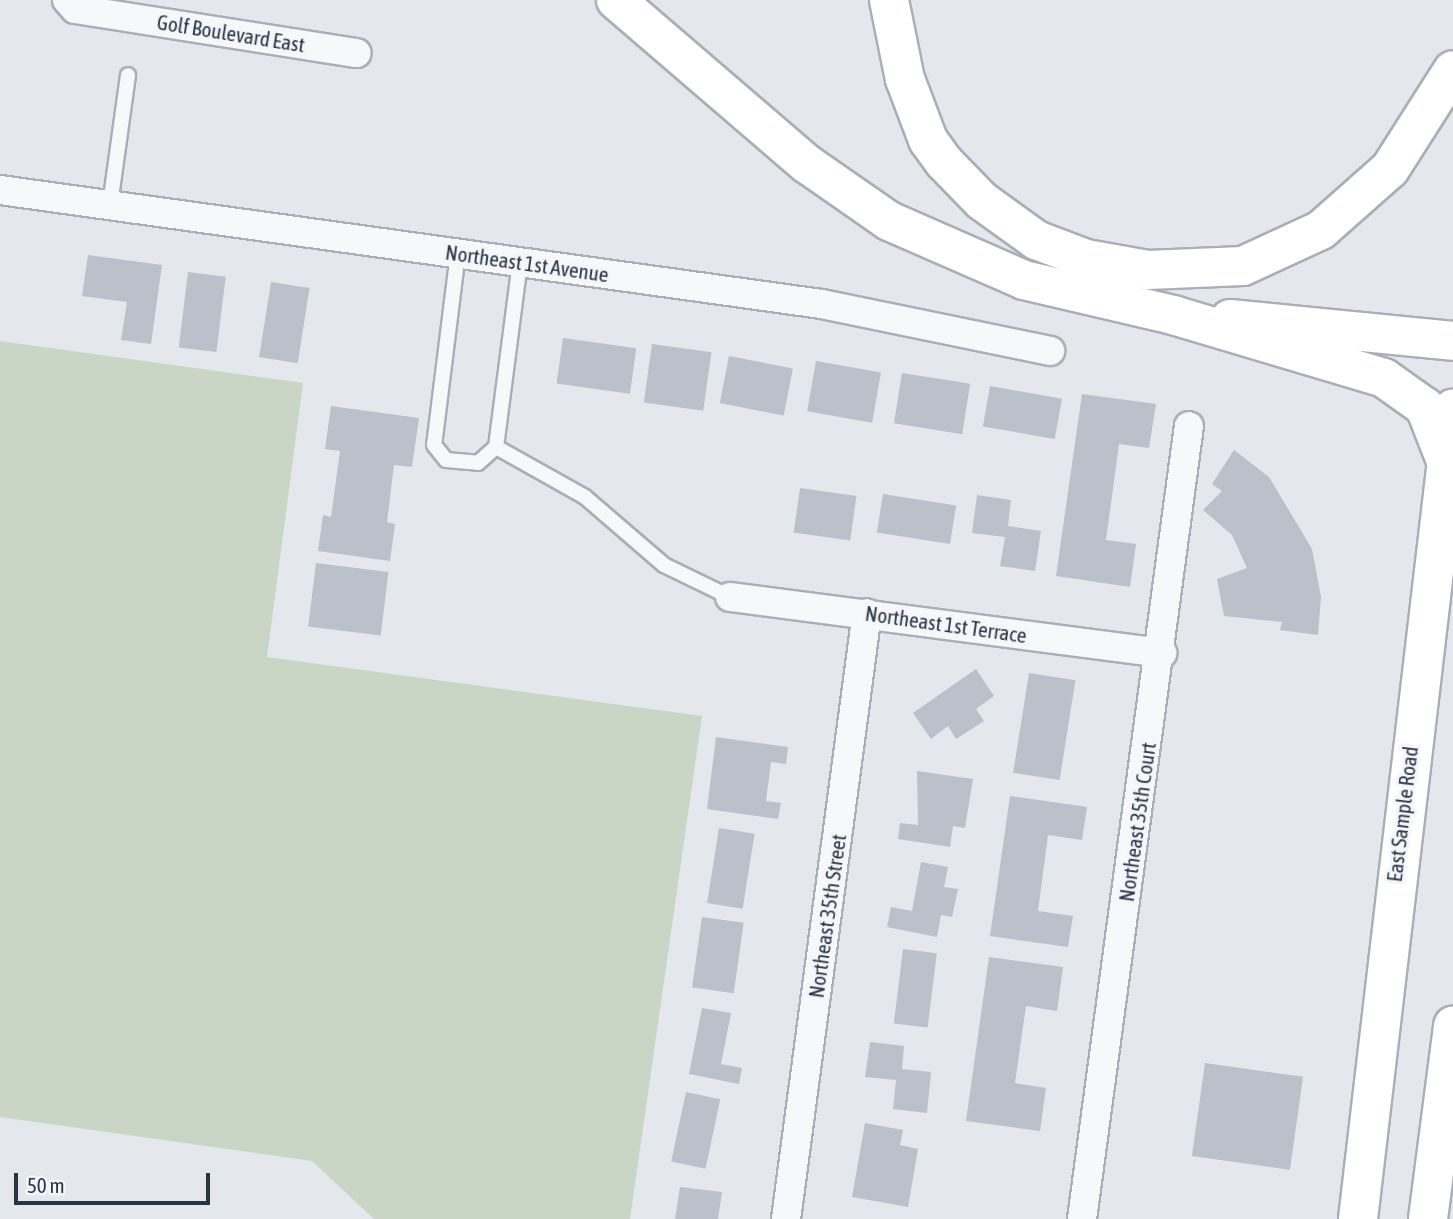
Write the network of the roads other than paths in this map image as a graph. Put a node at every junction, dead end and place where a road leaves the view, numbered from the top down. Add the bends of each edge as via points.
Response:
1 (67, 0) edge
2 (616, 0) edge
3 (889, 0) edge
4 (357, 53) dead end
5 (1453, 70) edge
6 (128, 75) dead end
7 (0, 190) edge
8 (110, 205) junction
9 (458, 253) junction
10 (520, 262) junction
11 (1172, 315) junction
12 (1453, 341) edge
13 (1051, 351) dead end
14 (1453, 409) edge
15 (1189, 426) dead end
16 (496, 447) junction
17 (1446, 461) junction
18 (730, 597) joint
19 (867, 613) junction
20 (1162, 653) junction
21 (1453, 1026) edge
22 (786, 1219) edge
23 (1082, 1219) edge
24 (1358, 1219) edge
25 (1428, 1219) edge

1 - 4 street, Golf Boulevard East via 75,9
2 - 11 main road via 807,164 889,221 1024,280
3 - 5 main road via 905,79 928,140 944,162 982,201 1036,240 1086,259 1148,270 1242,265 1321,230 1390,169
6 - 8 lane
7 - 8 street, Northeast 1st Avenue
8 - 9 street, Northeast 1st Avenue
9 - 10 street, Northeast 1st Avenue
9 - 16 lane via 434,445 446,460 478,463
10 - 13 street, Northeast 1st Avenue via 822,304
10 - 16 lane
11 - 12 main road
11 - 17 main road via 1400,386 1431,416
14 - 17 main road, East Sample Road
15 - 20 street, Northeast 35th Court
16 - 18 lane via 585,497 664,565
17 - 24 main road, East Sample Road
18 - 19 street, Northeast 1st Terrace
19 - 20 street, Northeast 1st Terrace
19 - 22 street, Northeast 35th Street
20 - 23 street, Northeast 35th Court
21 - 25 main road

